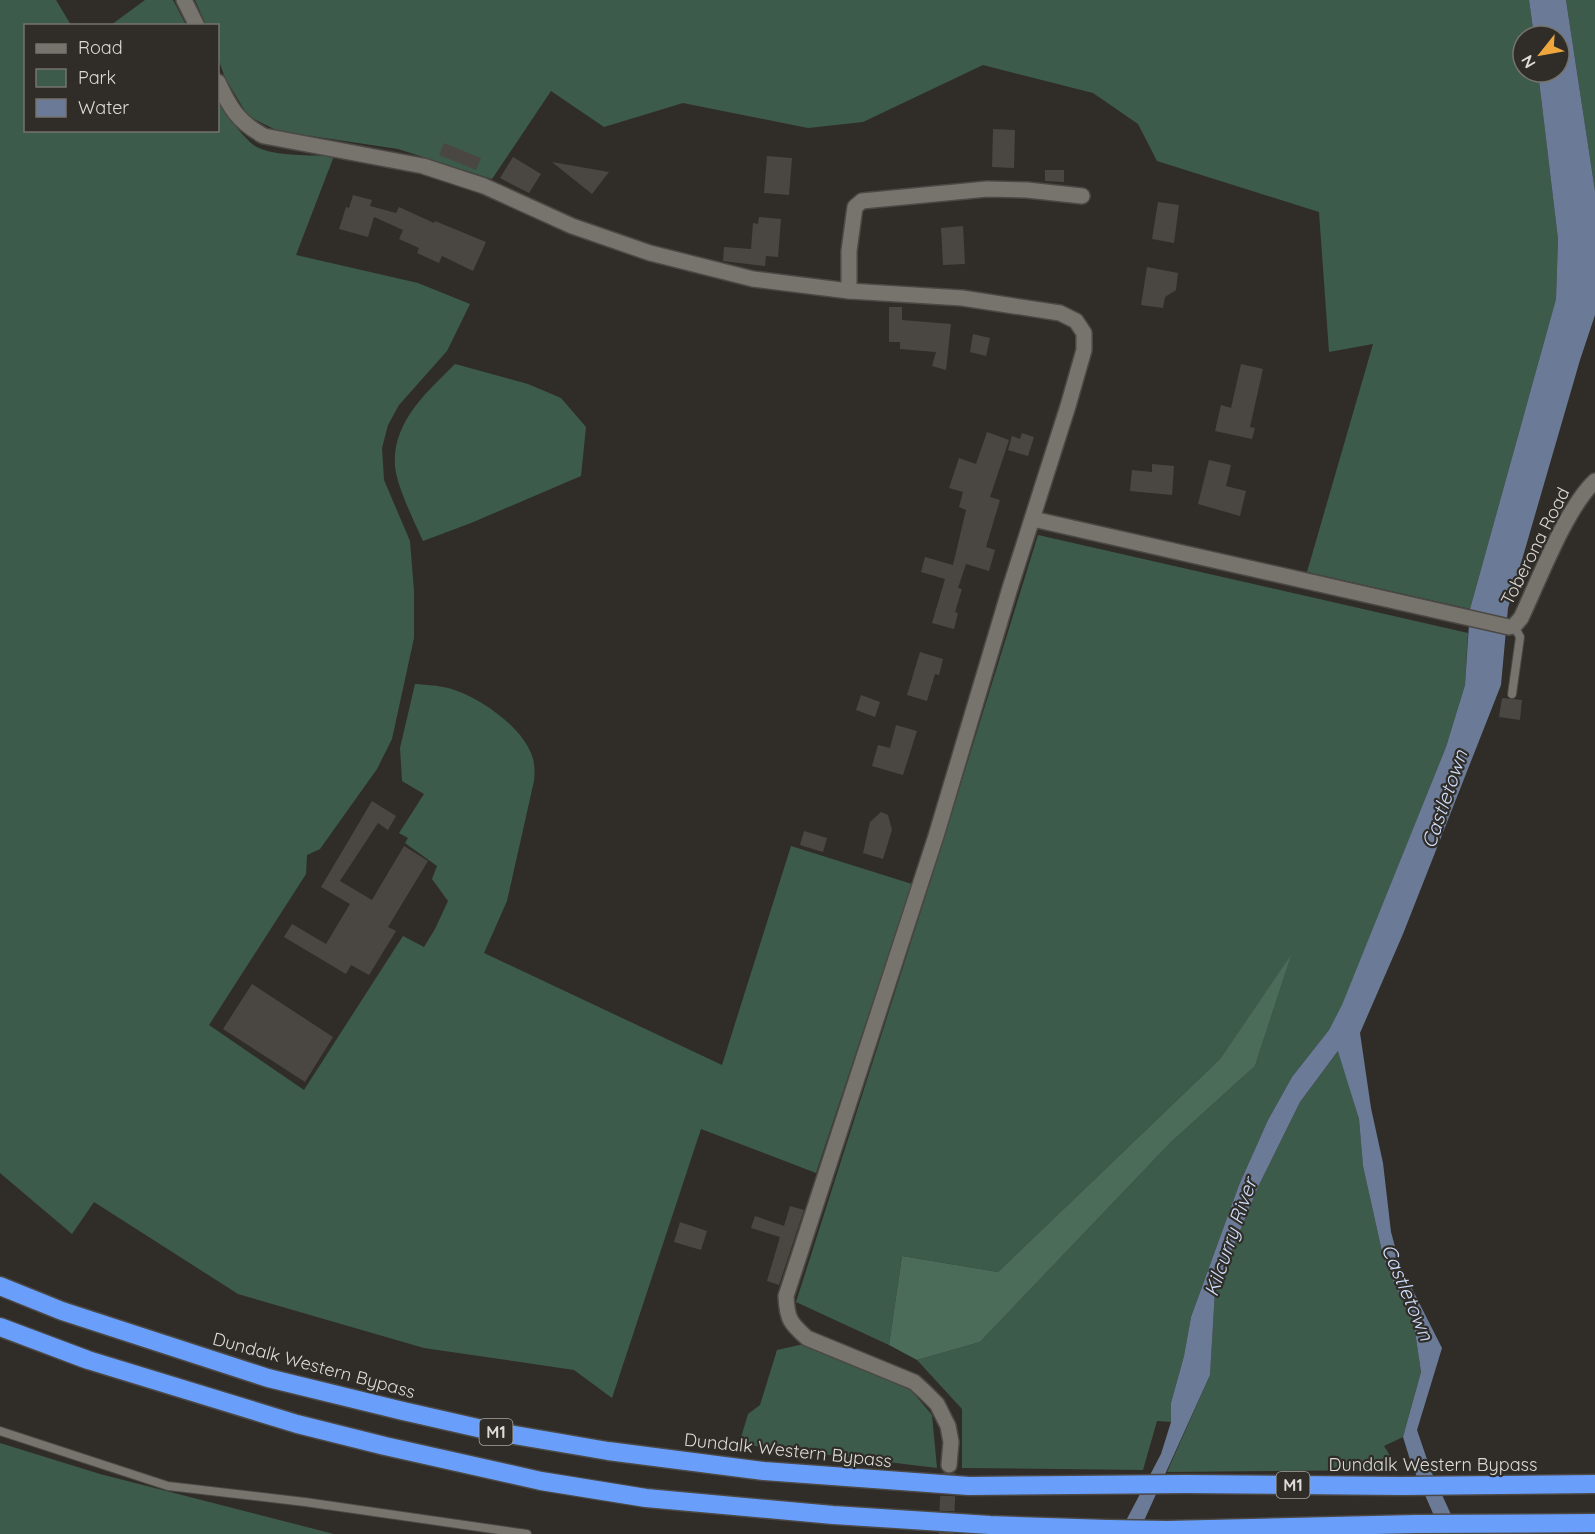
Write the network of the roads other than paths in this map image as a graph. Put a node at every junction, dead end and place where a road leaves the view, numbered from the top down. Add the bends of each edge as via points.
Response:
1 (184, 0) edge
2 (196, 24) edge
3 (219, 84) edge
4 (1082, 195) dead end
5 (849, 291) junction
6 (1595, 481) edge
7 (1033, 519) junction
8 (1512, 626) junction
9 (1512, 694) dead end
10 (0, 1286) edge
11 (0, 1327) edge
12 (0, 1431) edge
13 (949, 1465) tunnel mouth
14 (1595, 1484) edge
15 (1595, 1523) edge
16 (527, 1534) edge

1 - 2 street
3 - 5 street via 234,114 248,128 264,136 423,166 484,186 572,226 650,253 753,279
4 - 5 street via 987,189 862,201 855,207
5 - 7 street via 962,298 1060,313 1076,321 1084,333 1084,350
6 - 8 street, Toberona Road via 1560,534 1521,618
7 - 8 street
7 - 13 street via 936,836 786,1296 787,1315 807,1338 914,1382 937,1404 948,1426
8 - 9 lane via 1520,637
10 - 14 highway, Dundalk Western Bypass / M1 via 62,1311 268,1378 491,1431 752,1470 969,1486
11 - 15 highway, M1 via 98,1363 297,1424 541,1481 646,1498 833,1515 1108,1529
12 - 16 lane via 168,1486

